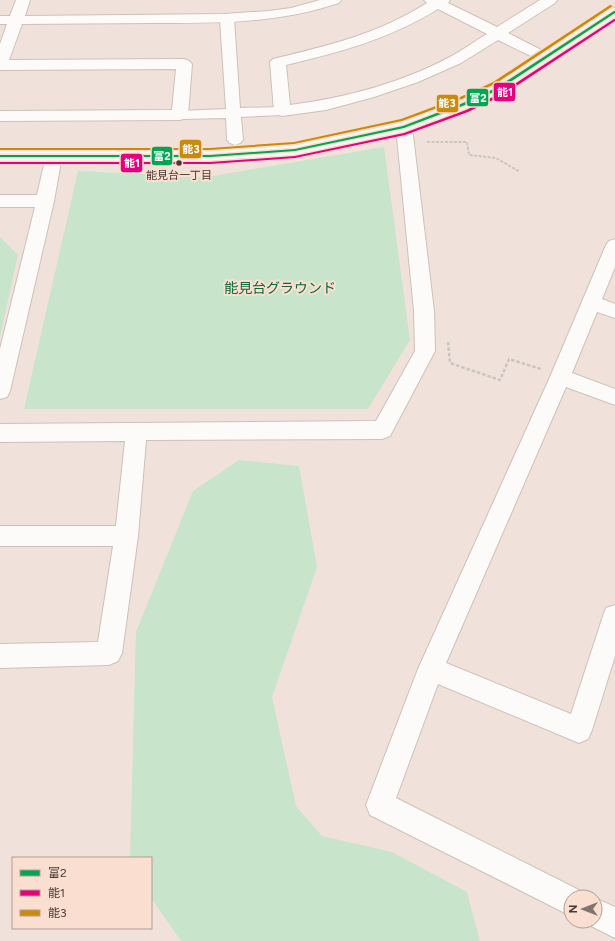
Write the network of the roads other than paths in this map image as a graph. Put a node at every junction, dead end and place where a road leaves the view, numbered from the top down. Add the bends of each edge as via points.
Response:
1 (23, 0) edge
2 (269, 0) edge
3 (334, 0) edge
4 (550, 0) edge
5 (437, 1) edge
6 (615, 12) edge
7 (270, 15) junction
8 (227, 19) junction
9 (0, 20) edge
10 (17, 20) junction
11 (498, 34) junction
12 (546, 58) junction
13 (0, 65) edge
14 (282, 111) junction
15 (233, 113) junction
16 (180, 115) junction
17 (0, 116) edge
18 (404, 127) junction
19 (234, 140) dead end
20 (0, 156) edge
21 (54, 156) junction
22 (0, 201) edge
23 (45, 201) junction
24 (615, 245) edge
25 (591, 303) junction
26 (615, 311) edge
27 (552, 374) junction
28 (0, 392) edge
29 (615, 397) edge
30 (0, 433) edge
31 (136, 433) junction
32 (0, 536) edge
33 (126, 536) junction
34 (615, 616) edge
35 (0, 656) edge
36 (431, 669) junction
37 (563, 897) edge
38 (603, 917) edge
39 (615, 923) edge

1 - 10 street
2 - 7 street
3 - 7 street
4 - 11 street
5 - 11 street
5 - 14 street via 406,22 368,38 278,62
6 - 12 street
7 - 8 street
8 - 10 street
8 - 15 street
9 - 10 street
10 - 13 street
11 - 12 street
11 - 14 street via 456,60 413,79 326,105
12 - 18 street via 497,89
13 - 16 street via 184,64
14 - 15 street
15 - 16 street
15 - 19 street
16 - 17 street
18 - 21 street via 295,150 210,156
18 - 31 street via 424,311 425,351 382,430
20 - 21 street
21 - 23 street
22 - 23 street
23 - 28 street
24 - 25 street
25 - 26 street
25 - 27 street
27 - 29 street
27 - 36 street
30 - 31 street
31 - 33 street
32 - 33 street
33 - 35 street via 109,653
34 - 36 street via 579,730
36 - 37 street via 380,805
38 - 39 street

